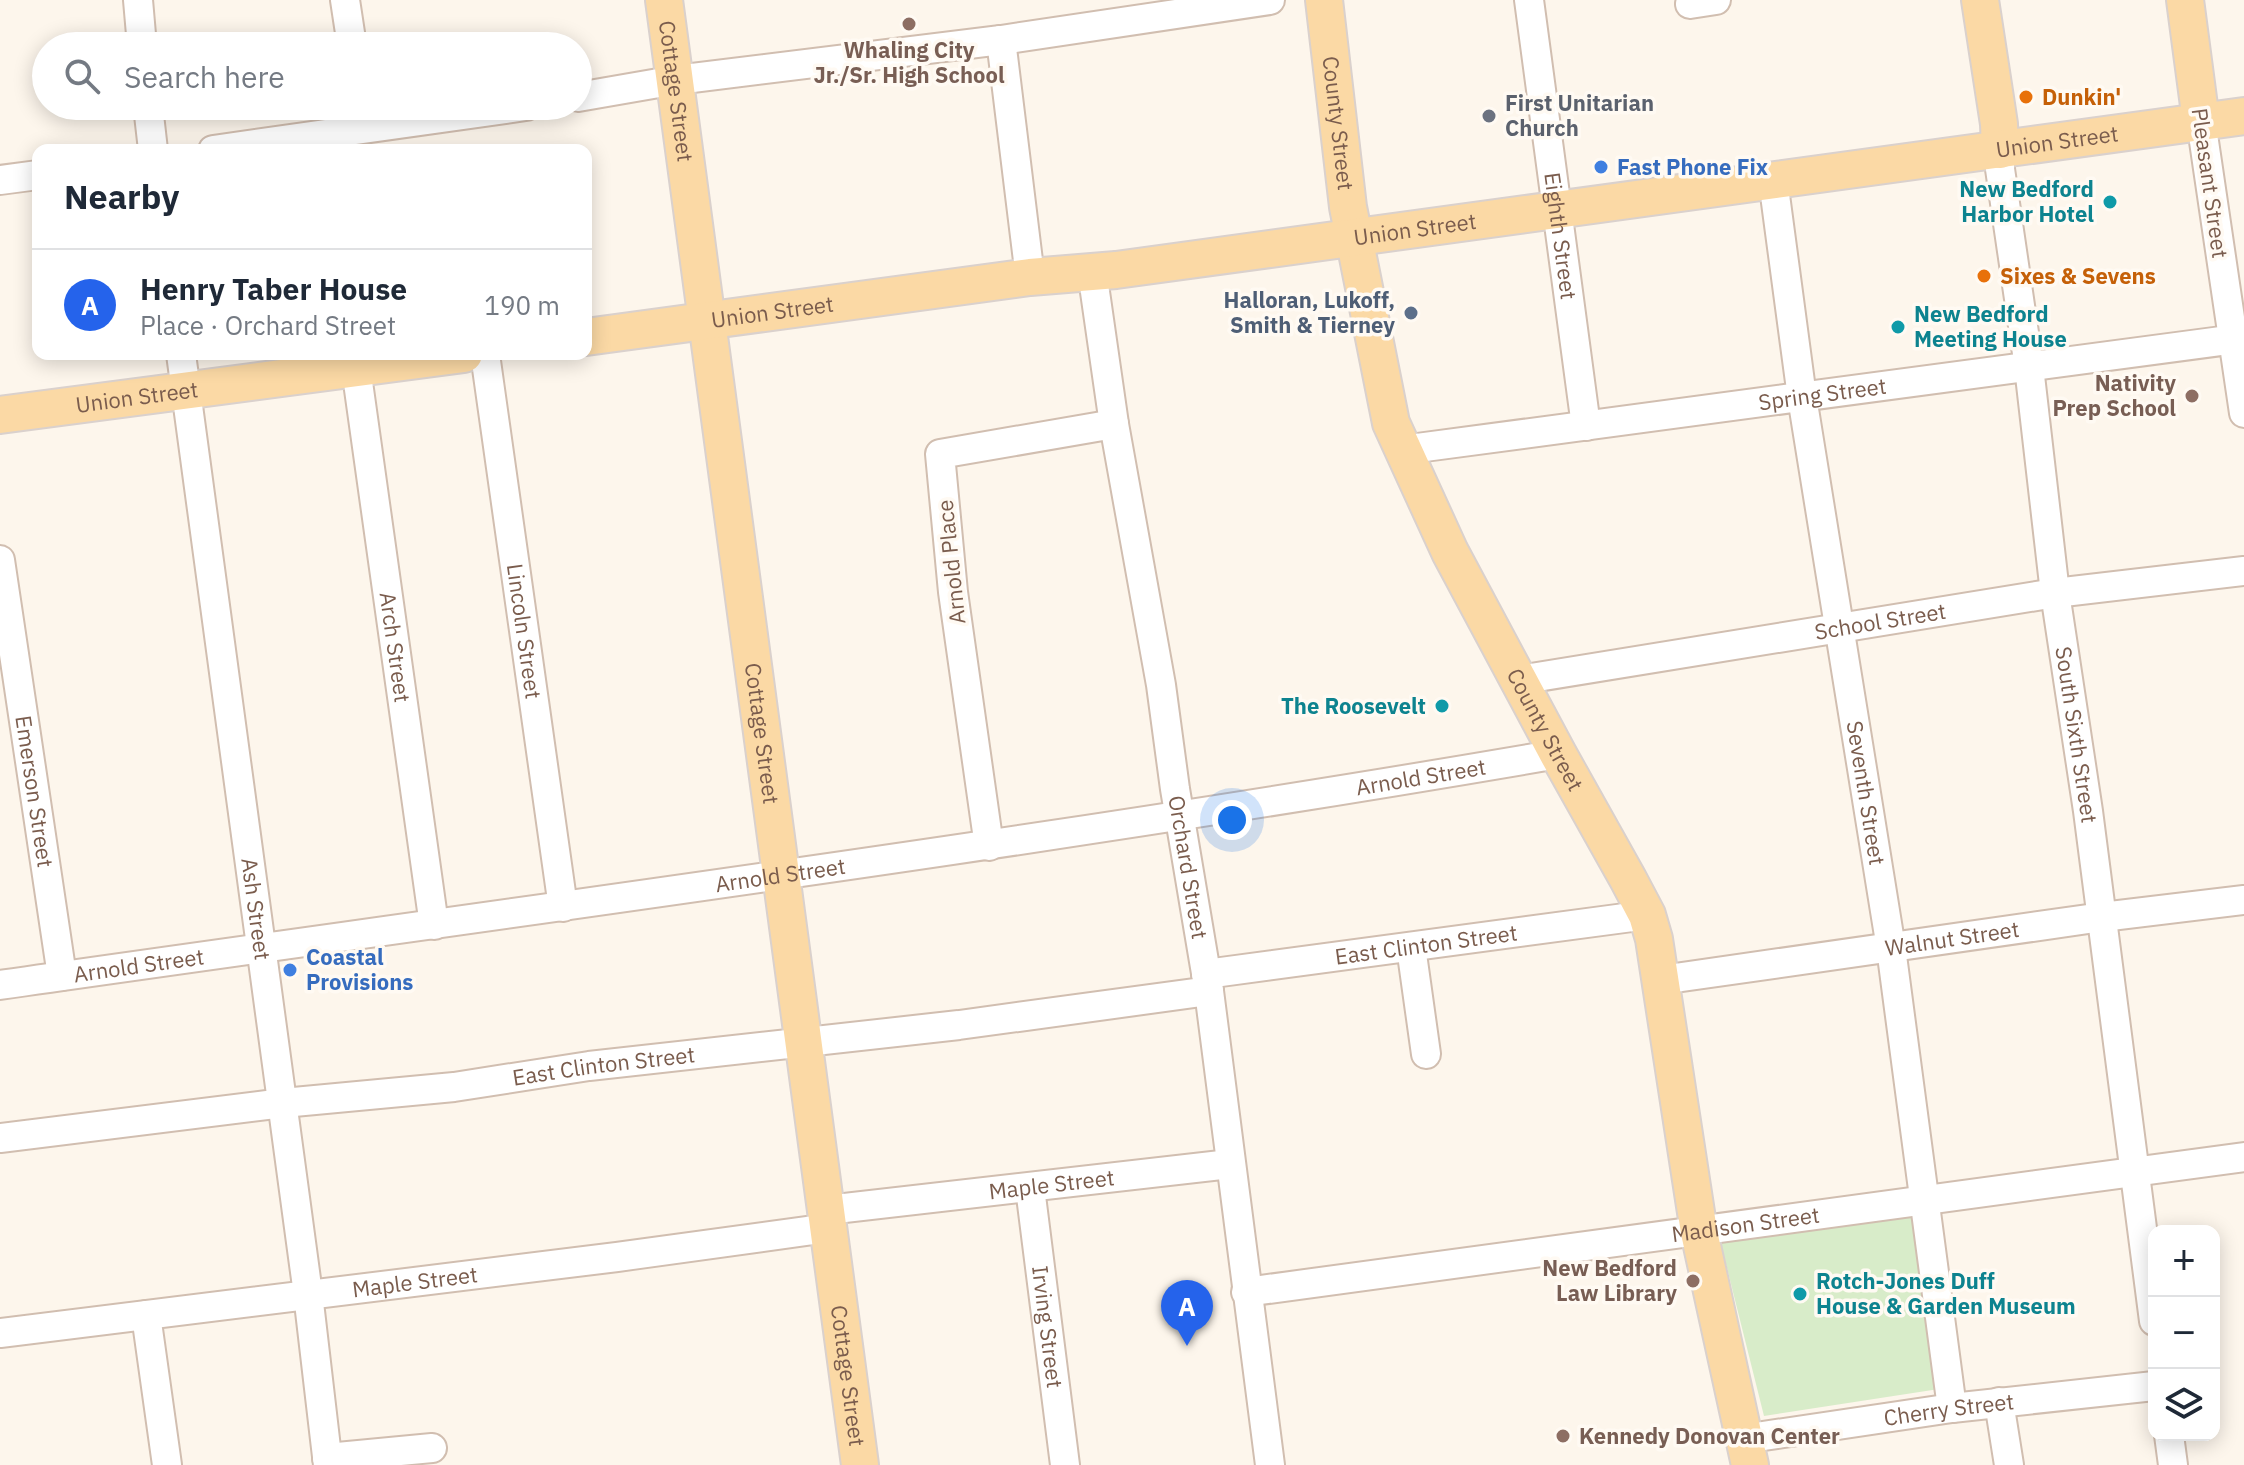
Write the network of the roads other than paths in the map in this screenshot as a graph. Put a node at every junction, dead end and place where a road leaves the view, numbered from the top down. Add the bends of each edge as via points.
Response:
1 (138, 0) edge
2 (345, 0) edge
3 (664, 0) edge
4 (1270, 0) edge
5 (1324, 0) edge
6 (1529, 0) edge
7 (1980, 0) edge
8 (2185, 0) edge
9 (141, 32) edge
10 (350, 32) edge
11 (1001, 40) junction
12 (676, 80) junction
13 (592, 95) edge
14 (2244, 116) edge
15 (150, 120) edge
16 (353, 120) edge
17 (2201, 121) junction
18 (152, 144) edge
19 (241, 144) edge
20 (2000, 150) junction
21 (32, 176) edge
22 (0, 180) edge
23 (1773, 180) junction
24 (1557, 209) junction
25 (1354, 237) junction
26 (1092, 271) junction
27 (1030, 277) junction
28 (707, 321) junction
29 (592, 336) edge
30 (2238, 339) edge
31 (182, 360) edge
32 (418, 360) edge
33 (486, 360) edge
34 (2029, 367) junction
35 (356, 368) junction
36 (186, 390) junction
37 (1802, 397) junction
38 (2244, 413) edge
39 (0, 415) edge
40 (1114, 424) junction
41 (1586, 426) junction
42 (1402, 450) junction
43 (0, 560) edge
44 (2244, 571) edge
45 (2055, 593) junction
46 (1840, 628) junction
47 (1519, 680) junction
48 (1558, 754) junction
49 (1181, 817) junction
50 (989, 846) junction
51 (781, 873) junction
52 (2244, 900) edge
53 (563, 907) junction
54 (1647, 915) junction
55 (2102, 917) junction
56 (434, 925) junction
57 (1411, 947) junction
58 (260, 948) junction
59 (1891, 948) junction
60 (62, 976) junction
61 (1661, 980) junction
62 (1208, 983) junction
63 (0, 985) edge
64 (803, 1042) junction
65 (1426, 1054) dead end
66 (283, 1103) junction
67 (0, 1138) edge
68 (2244, 1157) edge
69 (1230, 1164) junction
70 (2135, 1171) junction
71 (1030, 1188) junction
72 (1926, 1202) junction
73 (827, 1219) junction
74 (1699, 1232) junction
75 (1246, 1292) junction
76 (308, 1294) junction
77 (2151, 1297) edge
78 (146, 1315) junction
79 (0, 1333) edge
80 (2148, 1387) edge
81 (1999, 1402) junction
82 (1952, 1408) junction
83 (2170, 1441) edge
84 (432, 1448) dead end
85 (1746, 1452) edge
86 (328, 1461) edge
87 (167, 1465) edge
88 (860, 1465) edge
89 (1065, 1465) edge
90 (1270, 1465) edge
91 (2009, 1465) edge
92 (2173, 1465) edge

1 - 9 street
2 - 10 street
3 - 12 main road, Cottage Street
4 - 11 street
5 - 25 main road, County Street
6 - 24 street, Eighth Street
7 - 20 main road
8 - 17 main road, Pleasant Street
11 - 12 street
11 - 27 street
12 - 13 street
12 - 28 main road, Cottage Street
14 - 17 main road, Union Street
15 - 18 street
16 - 19 street
17 - 20 main road, Union Street
17 - 30 street, Pleasant Street
20 - 23 main road, Union Street
20 - 34 street, South Sixth Street
21 - 22 street
23 - 24 main road, Union Street
23 - 37 street, Seventh Street
24 - 25 main road, Union Street
24 - 41 street, Eighth Street
25 - 26 main road, Union Street
25 - 42 main road, County Street via 1391,423
26 - 27 main road, Union Street
26 - 40 street, Orchard Street
27 - 28 main road, Union Street
28 - 29 main road, Union Street
28 - 51 main road, Cottage Street
30 - 34 street, Spring Street
30 - 38 street, Pleasant Street
31 - 36 street, Ash Street
32 - 35 main road, Union Street
33 - 53 street, Lincoln Street
34 - 37 street, Spring Street
34 - 45 street, South Sixth Street
35 - 36 main road, Union Street
35 - 56 street, Arch Street
36 - 39 main road, Union Street
36 - 58 street, Ash Street
37 - 41 street, Spring Street
37 - 46 street, Seventh Street
40 - 49 street, Orchard Street
40 - 50 street, Arnold Place via 940,454 953,592
41 - 42 street, Spring Street
42 - 47 main road, County Street
43 - 60 street, Emerson Street
44 - 45 street, School Street
45 - 46 street, School Street
45 - 55 street, South Sixth Street
46 - 47 street, School Street
46 - 59 street, Seventh Street
47 - 48 main road, County Street
48 - 49 street, Arnold Street
48 - 54 main road, County Street
49 - 50 street, Arnold Street
49 - 62 street, Orchard Street
50 - 51 street, Arnold Street
51 - 53 street, Arnold Street
51 - 64 main road, Cottage Street
52 - 55 street, Walnut Street
53 - 56 street, Arnold Street
54 - 57 street, East Clinton Street
54 - 61 main road, County Street
55 - 59 street, Walnut Street
55 - 70 street, South Sixth Street
56 - 58 street, Arnold Street
57 - 62 street, East Clinton Street
57 - 65 street
58 - 60 street, Arnold Street
58 - 66 street, Ash Street
59 - 61 street, Walnut Street
59 - 72 street, Seventh Street
60 - 63 street, Arnold Street
61 - 74 main road, County Street
62 - 64 street, East Clinton Street via 959,1025
62 - 69 street, Orchard Street
64 - 66 street, East Clinton Street via 454,1087
64 - 73 main road, Cottage Street
66 - 67 street, East Clinton Street
66 - 76 street, Ash Street
68 - 70 street, Madison Street
69 - 71 street, Maple Street
69 - 75 street, Orchard Street
70 - 72 street, Madison Street
70 - 77 street, South Sixth Street
71 - 73 street, Maple Street
71 - 89 street, Irving Street
72 - 74 street, Madison Street
72 - 82 street, Seventh Street
73 - 76 street, Maple Street via 617,1257
73 - 88 main road, Cottage Street
74 - 75 street, Madison Street
74 - 85 main road, County Street
75 - 90 street, Orchard Street
76 - 78 street, Maple Street
76 - 86 street, Ash Street
78 - 79 street, Maple Street
78 - 87 street
80 - 81 street, Cherry Street
81 - 82 street, Cherry Street
81 - 91 street
82 - 85 street, Cherry Street
83 - 92 street
84 - 86 street

